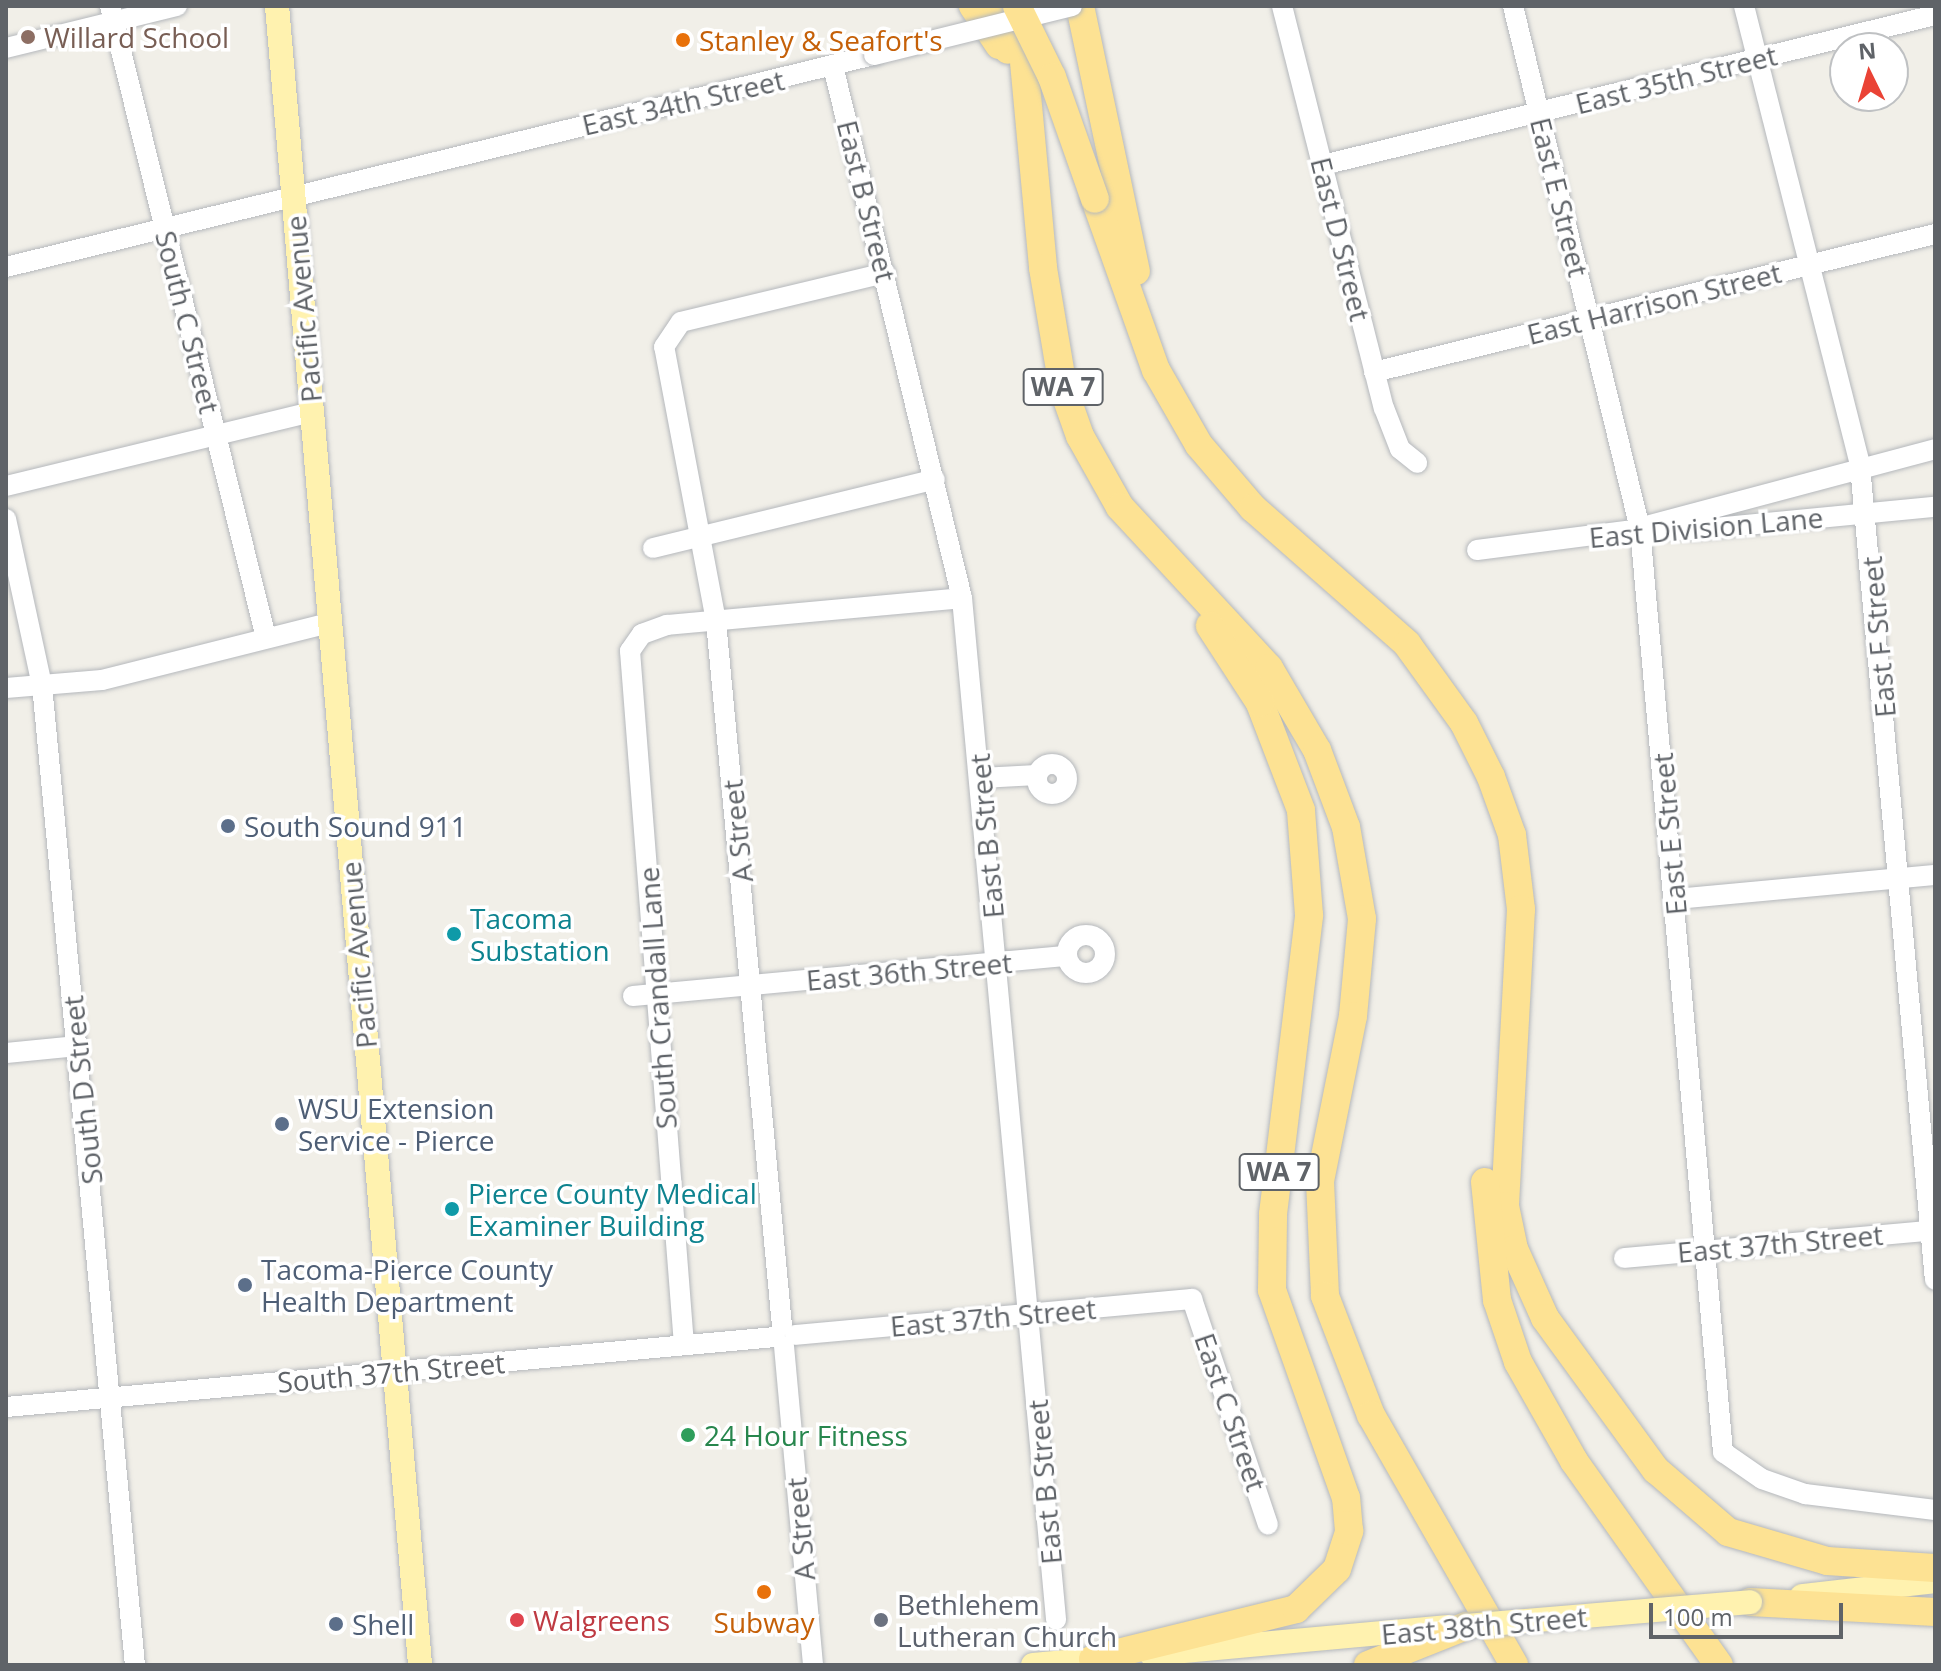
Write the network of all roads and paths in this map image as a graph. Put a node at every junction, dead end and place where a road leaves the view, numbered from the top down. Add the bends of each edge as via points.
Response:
1 (177, 6) edge
2 (277, 6) edge
3 (973, 6) edge
4 (997, 6) edge
5 (1017, 6) edge
6 (1072, 6) edge
7 (1080, 6) edge
8 (1282, 6) edge
9 (1513, 6) edge
10 (1744, 6) edge
11 (112, 14) edge
12 (1935, 15) edge
13 (6, 48) edge
14 (1758, 59) junction
15 (833, 66) junction
16 (1016, 93) junction
17 (1539, 112) junction
18 (1323, 165) junction
19 (294, 196) junction
20 (1038, 216) junction
21 (165, 228) junction
22 (1935, 234) edge
23 (1808, 265) junction
24 (6, 267) edge
25 (885, 273) junction
26 (1590, 318) junction
27 (1156, 370) junction
28 (1374, 372) junction
29 (312, 412) junction
30 (216, 435) junction
31 (1935, 449) edge
32 (1417, 463) dead end
33 (1860, 466) junction
34 (935, 479) junction
35 (6, 486) edge
36 (1935, 507) edge
37 (1867, 513) junction
38 (6, 519) edge
39 (1640, 529) junction
40 (699, 536) junction
41 (1147, 538) junction
42 (653, 548) dead end
43 (1477, 550) dead end
44 (962, 598) junction
45 (716, 621) junction
46 (329, 623) junction
47 (266, 638) junction
48 (42, 685) junction
49 (6, 688) edge
50 (1037, 775) dead end
51 (981, 778) junction
52 (1935, 875) edge
53 (1900, 878) junction
54 (1675, 899) junction
55 (1067, 956) dead end
56 (1520, 961) junction
57 (997, 962) junction
58 (752, 986) junction
59 (643, 995) junction
60 (78, 1046) junction
61 (6, 1053) edge
62 (1933, 1230) edge
63 (1707, 1249) junction
64 (1624, 1258) dead end
65 (1935, 1280) edge
66 (1192, 1299) joint
67 (1029, 1314) junction
68 (784, 1336) junction
69 (684, 1345) junction
70 (394, 1372) junction
71 (111, 1397) junction
72 (6, 1407) edge
73 (1935, 1510) edge
74 (1268, 1525) dead end
75 (1935, 1568) edge
76 (1935, 1581) edge
77 (1750, 1602) junction
78 (1935, 1612) edge
79 (1056, 1620) dead end
80 (1466, 1626) junction
81 (1093, 1659) junction
82 (135, 1665) edge
83 (420, 1665) edge
84 (813, 1665) edge
85 (1033, 1665) edge
86 (1368, 1665) edge
87 (1514, 1665) edge
88 (1719, 1665) edge

1 - 11 street
2 - 19 main road, Pacific Avenue
3 - 16 highway
4 - 16 highway
5 - 20 highway
5 - 27 highway, bridge via 1052,77
6 - 15 street, East 34th Street, bridge
7 - 27 highway
8 - 18 street, East D Street
9 - 17 street, East E Street
10 - 14 street, East F Street
11 - 13 street
11 - 21 street, South C Street
12 - 14 street, East 35th Street
14 - 17 street, East 35th Street
14 - 23 street, East F Street
15 - 19 street, East 34th Street
15 - 25 street, East B Street
16 - 20 highway
17 - 18 street, East 35th Street
17 - 26 street, East E Street
18 - 28 street, East D Street
19 - 21 street, East 34th Street
19 - 29 main road, Pacific Avenue
20 - 41 highway, WA 7 via 1053,339 1074,420 1097,472
21 - 24 street, East 34th Street
21 - 30 street, South C Street
22 - 23 street, East Harrison Street
23 - 26 street, East Harrison Street
23 - 33 street, East F Street
25 - 34 street, East B Street
25 - 40 street, A Street via 691,319 666,340 668,390
26 - 28 street, East Harrison Street
26 - 39 street, East E Street
27 - 56 highway via 1220,472 1407,644 1464,723 1512,835
28 - 32 street, East D Street via 1396,441
29 - 30 street
29 - 46 main road, Pacific Avenue
30 - 35 street
30 - 47 street, South C Street
31 - 33 street
33 - 37 street, East F Street
33 - 39 street
34 - 40 street
34 - 44 street, East B Street
36 - 37 street, East Division Lane
37 - 39 street, East Division Lane
37 - 53 street, East F Street
38 - 48 street, South D Street
39 - 43 street, East Division Lane
39 - 54 street, East E Street
40 - 42 street
40 - 45 street, A Street
41 - 81 highway, WA 7 via 1260,703 1301,810 1309,915 1273,1214 1272,1290 1349,1524 1337,1569 1296,1609
41 - 87 highway via 1269,668 1317,750 1346,827 1362,919 1353,1016 1320,1181 1325,1296 1371,1415
44 - 45 street
44 - 51 street, East B Street
45 - 58 street, A Street
45 - 59 street, South Crandall Lane via 657,627 630,651
46 - 47 street
46 - 70 main road, Pacific Avenue
47 - 48 street via 102,680
48 - 49 street
48 - 60 street, South D Street
50 - 51 street
51 - 57 street, East B Street
52 - 53 street
53 - 54 street
53 - 62 street, East F Street
54 - 63 street, East E Street
55 - 57 street, East 36th Street
56 - 75 highway via 1503,1182 1514,1249 1552,1328 1656,1470 1728,1532 1827,1561
56 - 88 highway via 1488,1143 1488,1230 1509,1341 1574,1461
57 - 58 street, East 36th Street
57 - 67 street, East B Street
58 - 59 street, East 36th Street
58 - 68 street, A Street
59 - 69 street, South Crandall Lane
60 - 61 street
60 - 71 street, South D Street
62 - 63 street, East 37th Street
62 - 65 street, East F Street
63 - 64 street, East 37th Street
63 - 73 street, East E Street via 1723,1452 1762,1479 1805,1494
66 - 67 street, East 37th Street
66 - 74 street, East C Street
67 - 68 street, East 37th Street
67 - 79 street, East B Street
68 - 69 street, South 37th Street
68 - 84 street, A Street
69 - 70 street, South 37th Street
70 - 71 street, South 37th Street
70 - 83 main road, Pacific Avenue
71 - 72 street, South 37th Street
71 - 82 street, South D Street
76 - 77 main road, East 38th Street / WA 7
77 - 78 highway
77 - 80 main road, East 38th Street / WA 7, bridge
80 - 81 main road, East 38th Street / WA 7
80 - 86 highway
81 - 85 main road, East 38th Street / WA 7

